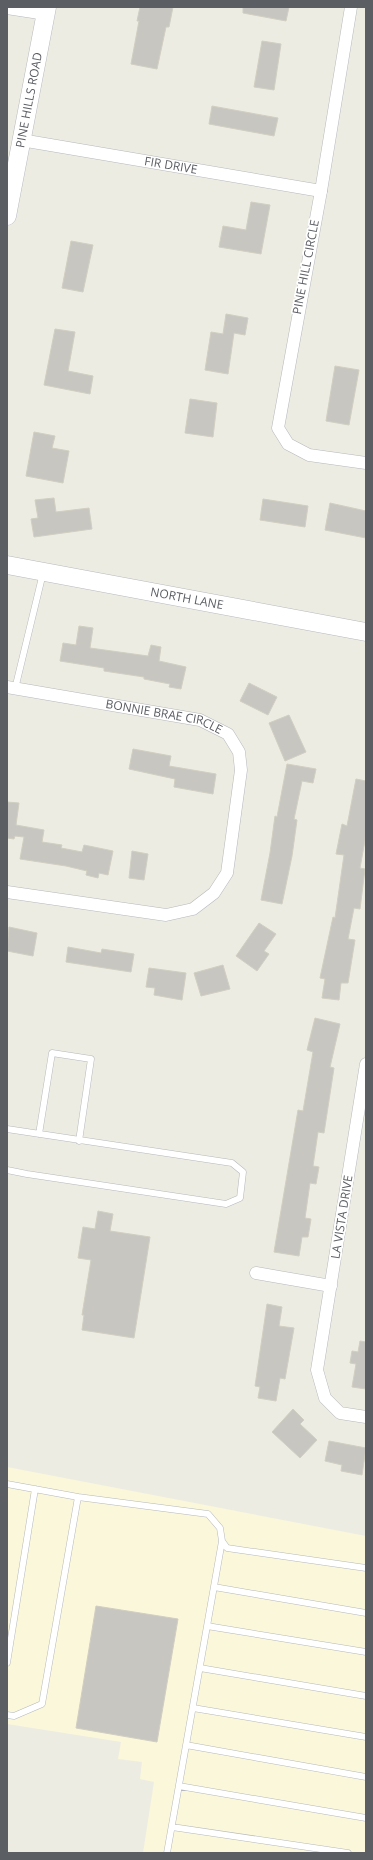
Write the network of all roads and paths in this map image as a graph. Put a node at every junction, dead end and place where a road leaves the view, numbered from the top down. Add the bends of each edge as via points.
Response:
1 (351, 7) edge
2 (7, 8) edge
3 (46, 11) edge
4 (21, 140) junction
5 (321, 191) junction
6 (7, 216) edge
7 (366, 463) edge
8 (7, 565) edge
9 (43, 572) junction
10 (366, 632) edge
11 (11, 688) edge
12 (7, 892) edge
13 (366, 1064) edge
14 (7, 1129) edge
15 (39, 1134) junction
16 (79, 1141) junction
17 (7, 1170) edge
18 (256, 1273) dead end
19 (331, 1286) junction
20 (366, 1417) edge
21 (7, 1484) edge
22 (35, 1489) junction
23 (78, 1498) junction
24 (222, 1541) junction
25 (366, 1568) edge
26 (214, 1587) junction
27 (366, 1613) edge
28 (207, 1626) junction
29 (366, 1652) edge
30 (7, 1663) edge
31 (200, 1668) junction
32 (366, 1696) edge
33 (193, 1708) junction
34 (7, 1715) edge
35 (366, 1737) edge
36 (186, 1745) junction
37 (366, 1776) edge
38 (179, 1786) junction
39 (366, 1818) edge
40 (172, 1827) junction
41 (167, 1853) edge
42 (348, 1853) edge

1 - 5 street, PINE HILL CIRCLE
2 - 3 street
3 - 4 street, PINE HILLS ROAD
4 - 5 street, FIR DRIVE
4 - 6 street, PINE HILLS ROAD
5 - 7 street, PINE HILL CIRCLE via 278,428 288,444 309,455
8 - 9 street, NORTH LANE
9 - 10 street, NORTH LANE
9 - 11 lane
11 - 12 street, BONNIE BRAE CIRCLE via 200,720 228,734 239,752 241,770 227,873 214,893 193,909 166,915
13 - 19 street, LA VISTA DRIVE
14 - 15 lane
15 - 16 lane
15 - 16 lane via 52,1053 91,1059
16 - 17 lane via 232,1163 243,1172 240,1198 226,1204
18 - 19 street
19 - 20 street, LA VISTA DRIVE via 317,1370 325,1398 340,1413
21 - 22 lane
22 - 23 lane
22 - 30 lane
23 - 24 lane via 208,1514 220,1528
23 - 34 lane via 42,1704 14,1716
24 - 25 lane via 227,1548
24 - 26 lane
26 - 27 lane
26 - 28 lane
28 - 29 lane
28 - 31 lane
31 - 32 lane
31 - 33 lane
33 - 35 lane
33 - 36 lane
36 - 37 lane
36 - 38 lane
38 - 39 lane
38 - 40 lane
40 - 41 lane
40 - 42 lane

